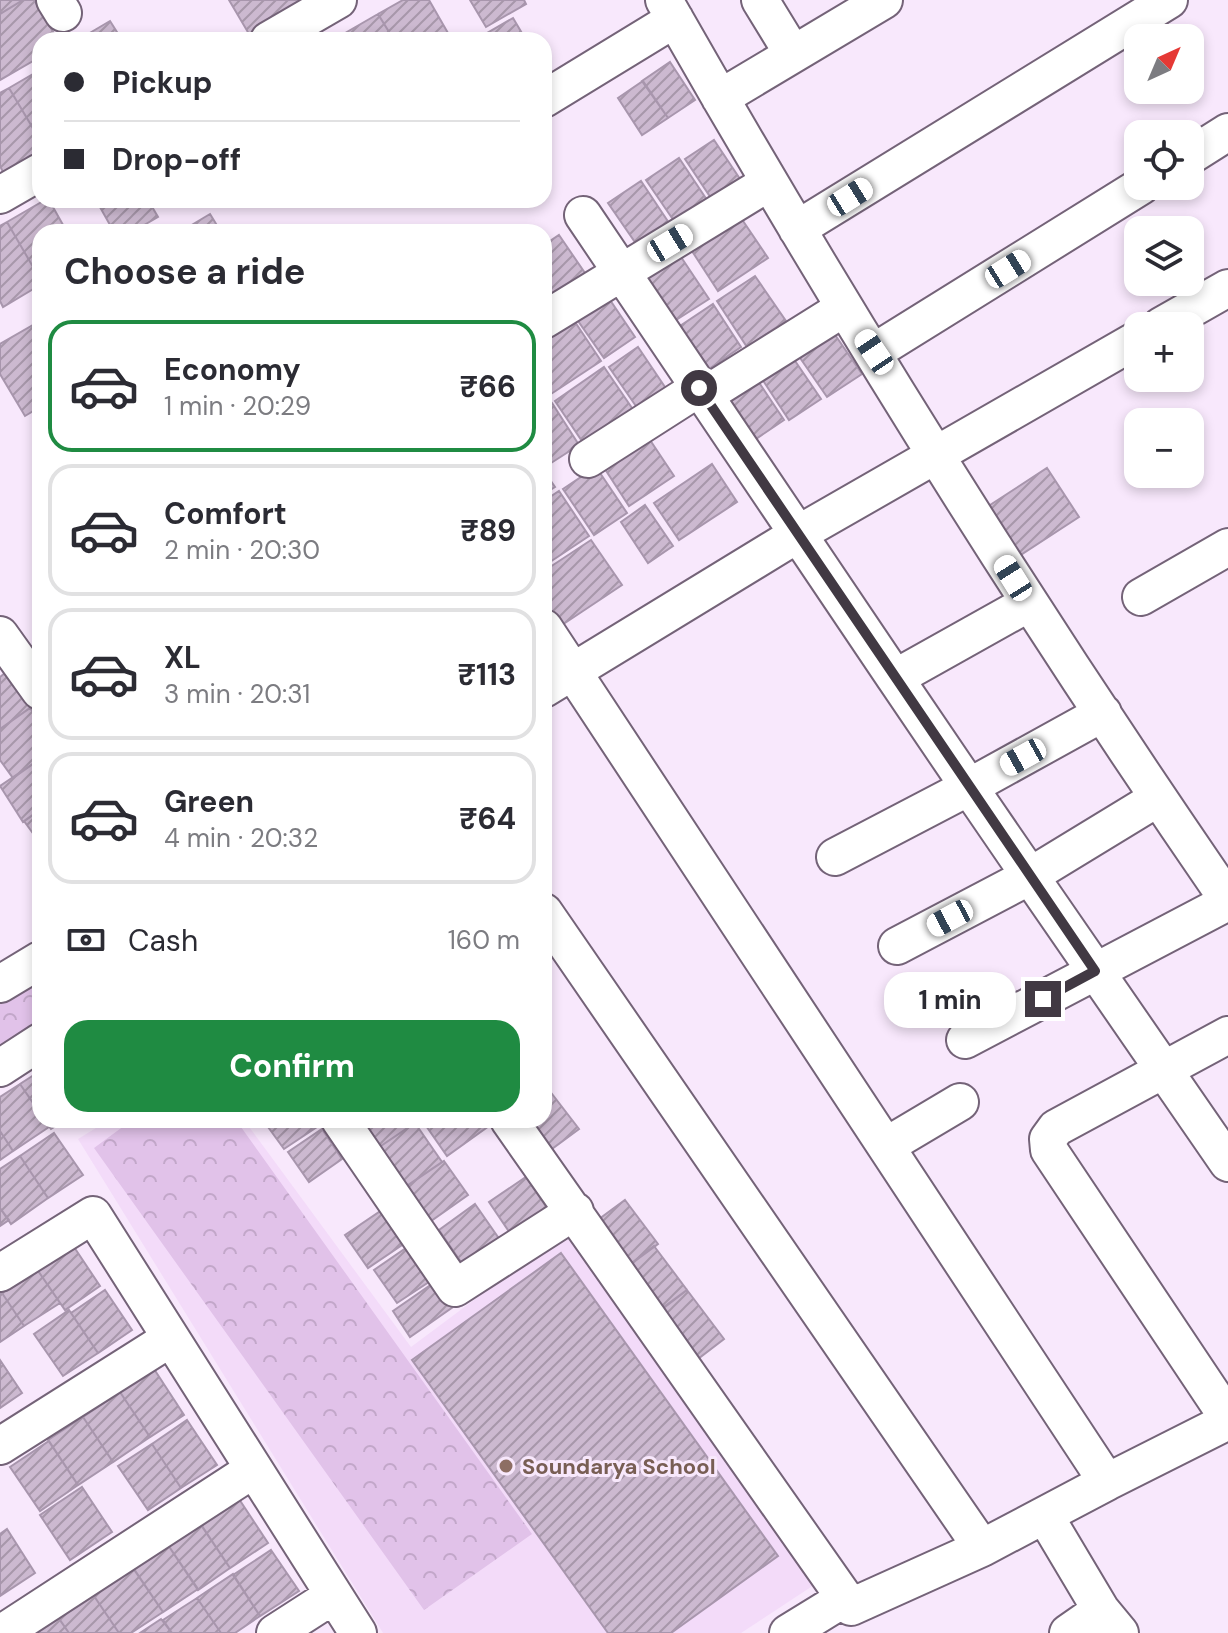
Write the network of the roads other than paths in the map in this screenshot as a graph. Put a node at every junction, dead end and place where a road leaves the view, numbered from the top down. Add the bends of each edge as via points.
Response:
1 (338, 0) edge
2 (760, 0) edge
3 (884, 0) edge
4 (1169, 0) edge
5 (669, 10) edge
6 (283, 32) edge
7 (793, 54) junction
8 (552, 93) edge
9 (720, 98) junction
10 (1228, 132) edge
11 (1204, 147) edge
12 (32, 177) edge
13 (768, 183) junction
14 (0, 195) edge
15 (1124, 197) edge
16 (583, 215) dead end
17 (797, 229) junction
18 (621, 272) junction
19 (1223, 302) edge
20 (844, 308) junction
21 (1197, 312) edge
22 (552, 315) edge
23 (1124, 347) edge
24 (874, 352) junction
25 (702, 392) junction
26 (935, 454) junction
27 (588, 459) dead end
28 (798, 534) junction
29 (1228, 547) edge
30 (1141, 597) dead end
31 (1029, 603) junction
32 (0, 635) edge
33 (552, 658) edge
34 (895, 678) junction
35 (32, 680) edge
36 (558, 680) edge
37 (1103, 713) junction
38 (969, 787) junction
39 (1158, 798) junction
40 (835, 857) dead end
41 (1030, 876) junction
42 (1228, 901) edge
43 (552, 924) edge
44 (897, 946) dead end
45 (32, 965) edge
46 (1095, 971) junction
47 (0, 984) edge
48 (1228, 1035) edge
49 (965, 1040) dead end
50 (32, 1047) edge
51 (0, 1068) edge
52 (1162, 1070) junction
53 (960, 1102) dead end
54 (345, 1128) edge
55 (515, 1128) edge
56 (886, 1146) junction
57 (1228, 1163) edge
58 (575, 1211) junction
59 (0, 1273) edge
60 (171, 1338) junction
61 (1228, 1420) edge
62 (0, 1446) edge
63 (254, 1469) junction
64 (1107, 1482) junction
65 (1045, 1516) junction
66 (982, 1548) junction
67 (334, 1595) junction
68 (845, 1598) junction
69 (1111, 1622) edge
70 (2, 1633) edge
71 (275, 1633) edge
72 (358, 1633) edge
73 (788, 1633) edge
74 (1068, 1633) edge

1 - 6 street
2 - 7 street
3 - 7 street
4 - 17 street
5 - 8 street
5 - 9 street
7 - 9 street
9 - 13 street
10 - 11 street
12 - 14 street
13 - 17 street
13 - 18 street
15 - 24 street
16 - 18 street
17 - 20 street
18 - 22 street
18 - 25 street
19 - 21 street
20 - 24 street
20 - 25 street
23 - 26 street
24 - 26 street
25 - 27 street
25 - 28 street
26 - 28 street
26 - 31 street
28 - 34 street
28 - 36 street
29 - 30 street
31 - 34 street
31 - 37 street
32 - 35 street
33 - 36 street
34 - 38 street
36 - 56 street
37 - 38 street
37 - 39 street
38 - 40 street
38 - 41 street
39 - 41 street
39 - 42 street
41 - 44 street
41 - 46 street
42 - 46 street
43 - 66 street
45 - 47 street
46 - 49 street
46 - 52 street
48 - 52 street
50 - 51 street
52 - 57 street
52 - 61 street via 1056,1128 1048,1139 1049,1150
53 - 56 street
54 - 58 street via 455,1288
55 - 58 street
56 - 64 street
58 - 68 street
59 - 60 street via 93,1215
60 - 62 street
60 - 63 street
61 - 64 street
63 - 67 street
63 - 70 street
64 - 65 street
65 - 66 street
65 - 69 street
66 - 68 street via 851,1607
67 - 71 street
67 - 72 street
68 - 73 street
69 - 74 street

